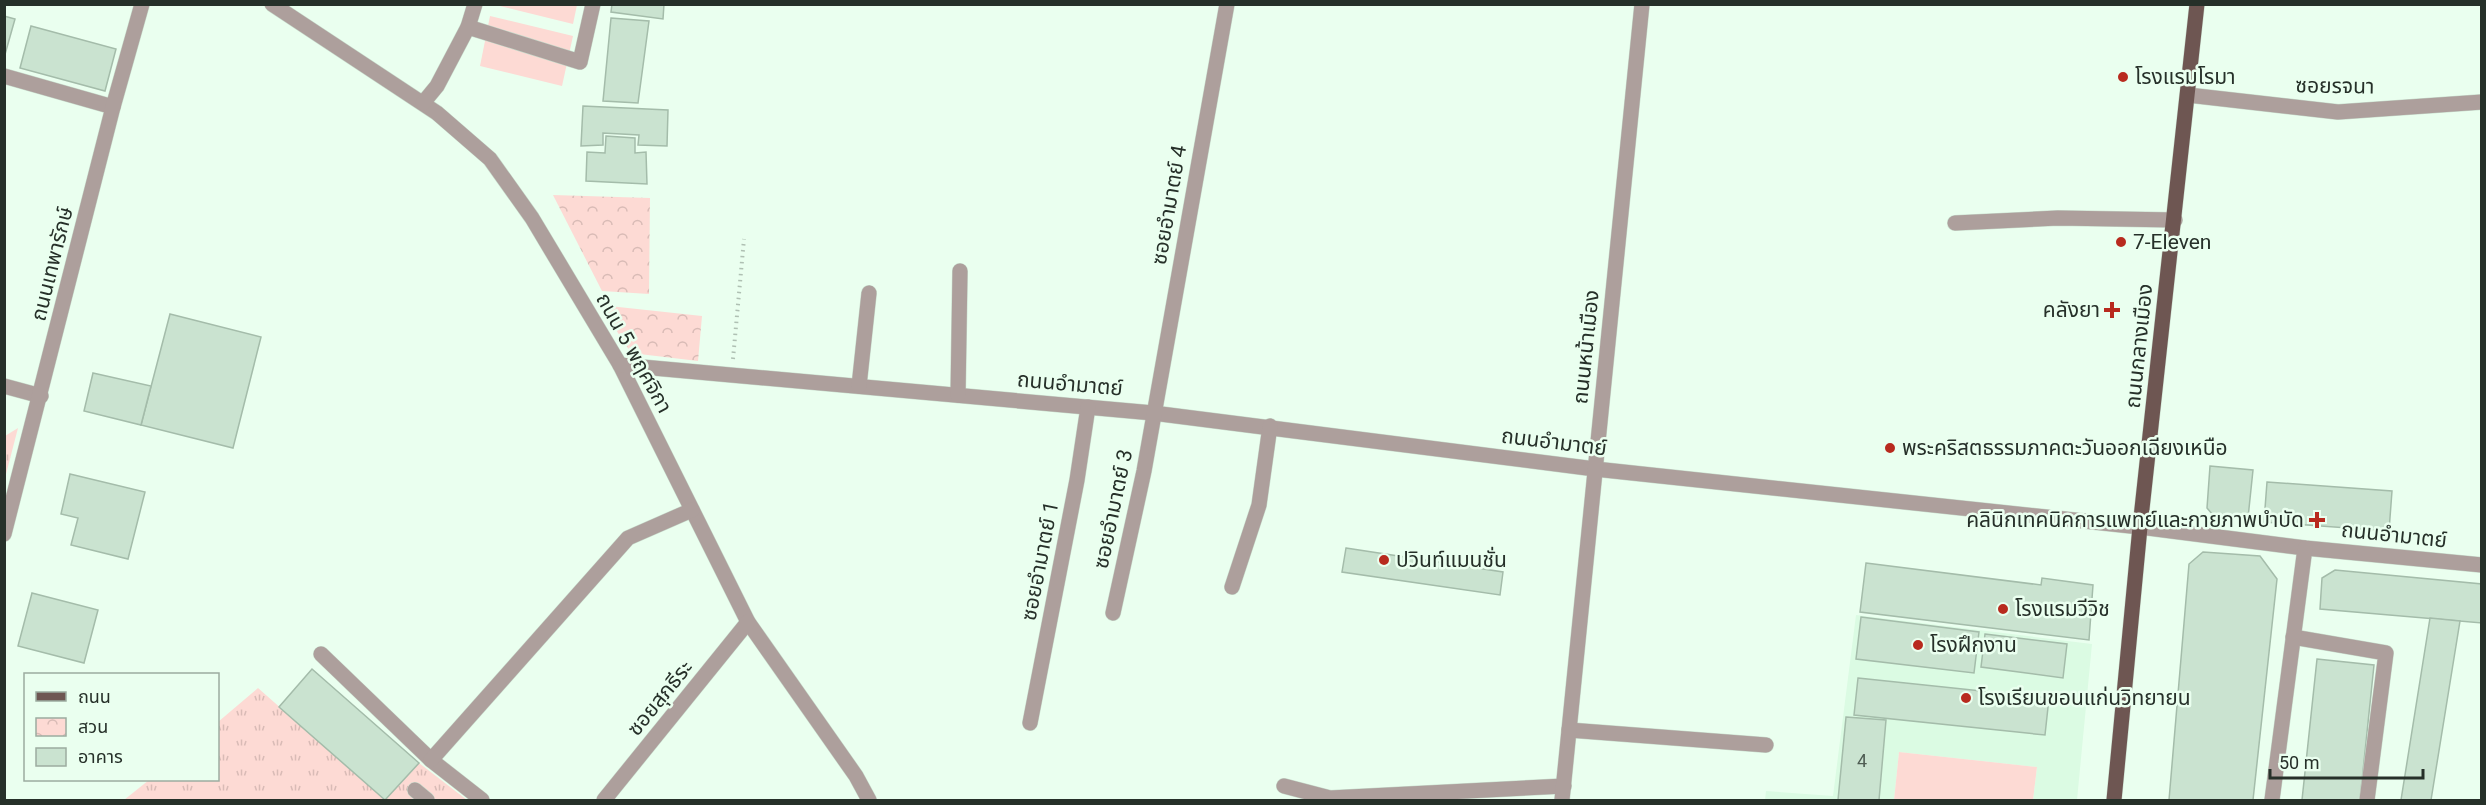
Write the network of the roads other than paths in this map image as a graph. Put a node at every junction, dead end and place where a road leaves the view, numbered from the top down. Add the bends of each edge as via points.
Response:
1 (142, 4) edge
2 (272, 4) edge
3 (475, 4) edge
4 (593, 4) edge
5 (1227, 4) edge
6 (1642, 4) edge
7 (2197, 4) edge
8 (468, 27) junction
9 (4, 76) edge
10 (2188, 95) junction
11 (2481, 102) edge
12 (423, 104) junction
13 (113, 108) junction
14 (2175, 220) junction
15 (1955, 224) dead end
16 (960, 271) dead end
17 (869, 293) dead end
18 (620, 365) junction
19 (4, 386) edge
20 (859, 386) junction
21 (958, 395) junction
22 (41, 396) junction
23 (1088, 407) junction
24 (1153, 413) junction
25 (1270, 426) junction
26 (1595, 469) junction
27 (692, 510) junction
28 (2140, 527) junction
29 (4, 534) edge
30 (2305, 548) junction
31 (2481, 565) edge
32 (1232, 587) dead end
33 (1113, 613) dead end
34 (748, 622) junction
35 (2293, 637) junction
36 (321, 654) dead end
37 (1030, 723) dead end
38 (1569, 730) junction
39 (1766, 746) dead end
40 (431, 760) junction
41 (1284, 786) dead end
42 (415, 790) dead end
43 (1563, 793) edge
44 (427, 801) edge
45 (482, 801) edge
46 (604, 801) edge
47 (869, 801) edge
48 (2114, 801) edge
49 (2272, 801) edge
50 (2367, 801) edge

1 - 13 street, ถนนเทพารักษ์
2 - 12 street, ถนน 5 พฤศจิกา
3 - 8 street
4 - 8 street via 580,62
5 - 24 street, ซอยอำมาตย์ 4
6 - 26 street, ถนนหน้าเมือง
7 - 10 main road, ถนนกลางเมือง
8 - 12 street via 437,86
9 - 13 street
10 - 11 street, ซอยรจนา via 2338,112
10 - 14 main road, ถนนกลางเมือง
12 - 18 street, ถนน 5 พฤศจิกา via 490,159 532,218
13 - 22 street, ถนนเทพารักษ์
14 - 15 street via 2058,218
14 - 28 main road, ถนนกลางเมือง
16 - 21 street
17 - 20 street
18 - 20 street, ถนนอำมาตย์
18 - 27 street, ถนน 5 พฤศจิกา
19 - 22 street
20 - 21 street, ถนนอำมาตย์
21 - 23 street, ถนนอำมาตย์
22 - 29 street, ถนนเทพารักษ์
23 - 24 street, ถนนอำมาตย์
23 - 37 street, ซอยอำมาตย์ 1
24 - 25 street, ถนนอำมาตย์
24 - 33 street, ซอยอำมาตย์ 3
25 - 26 street, ถนนอำมาตย์
25 - 32 street via 1259,505
26 - 28 street, ถนนอำมาตย์
26 - 38 street, ถนนหน้าเมือง
27 - 34 street, ถนน 5 พฤศจิกา
27 - 40 street via 628,538
28 - 30 street, ถนนอำมาตย์
28 - 48 main road, ถนนกลางเมือง
30 - 31 street, ถนนอำมาตย์
30 - 35 street
34 - 46 street, ซอยสุภธีระ
34 - 47 street, ถนน 5 พฤศจิกา via 856,776
35 - 49 street
35 - 50 street via 2386,653
36 - 40 street
38 - 39 street
38 - 43 street, ถนนหน้าเมือง
40 - 45 street
41 - 43 street via 1330,798
42 - 44 street

